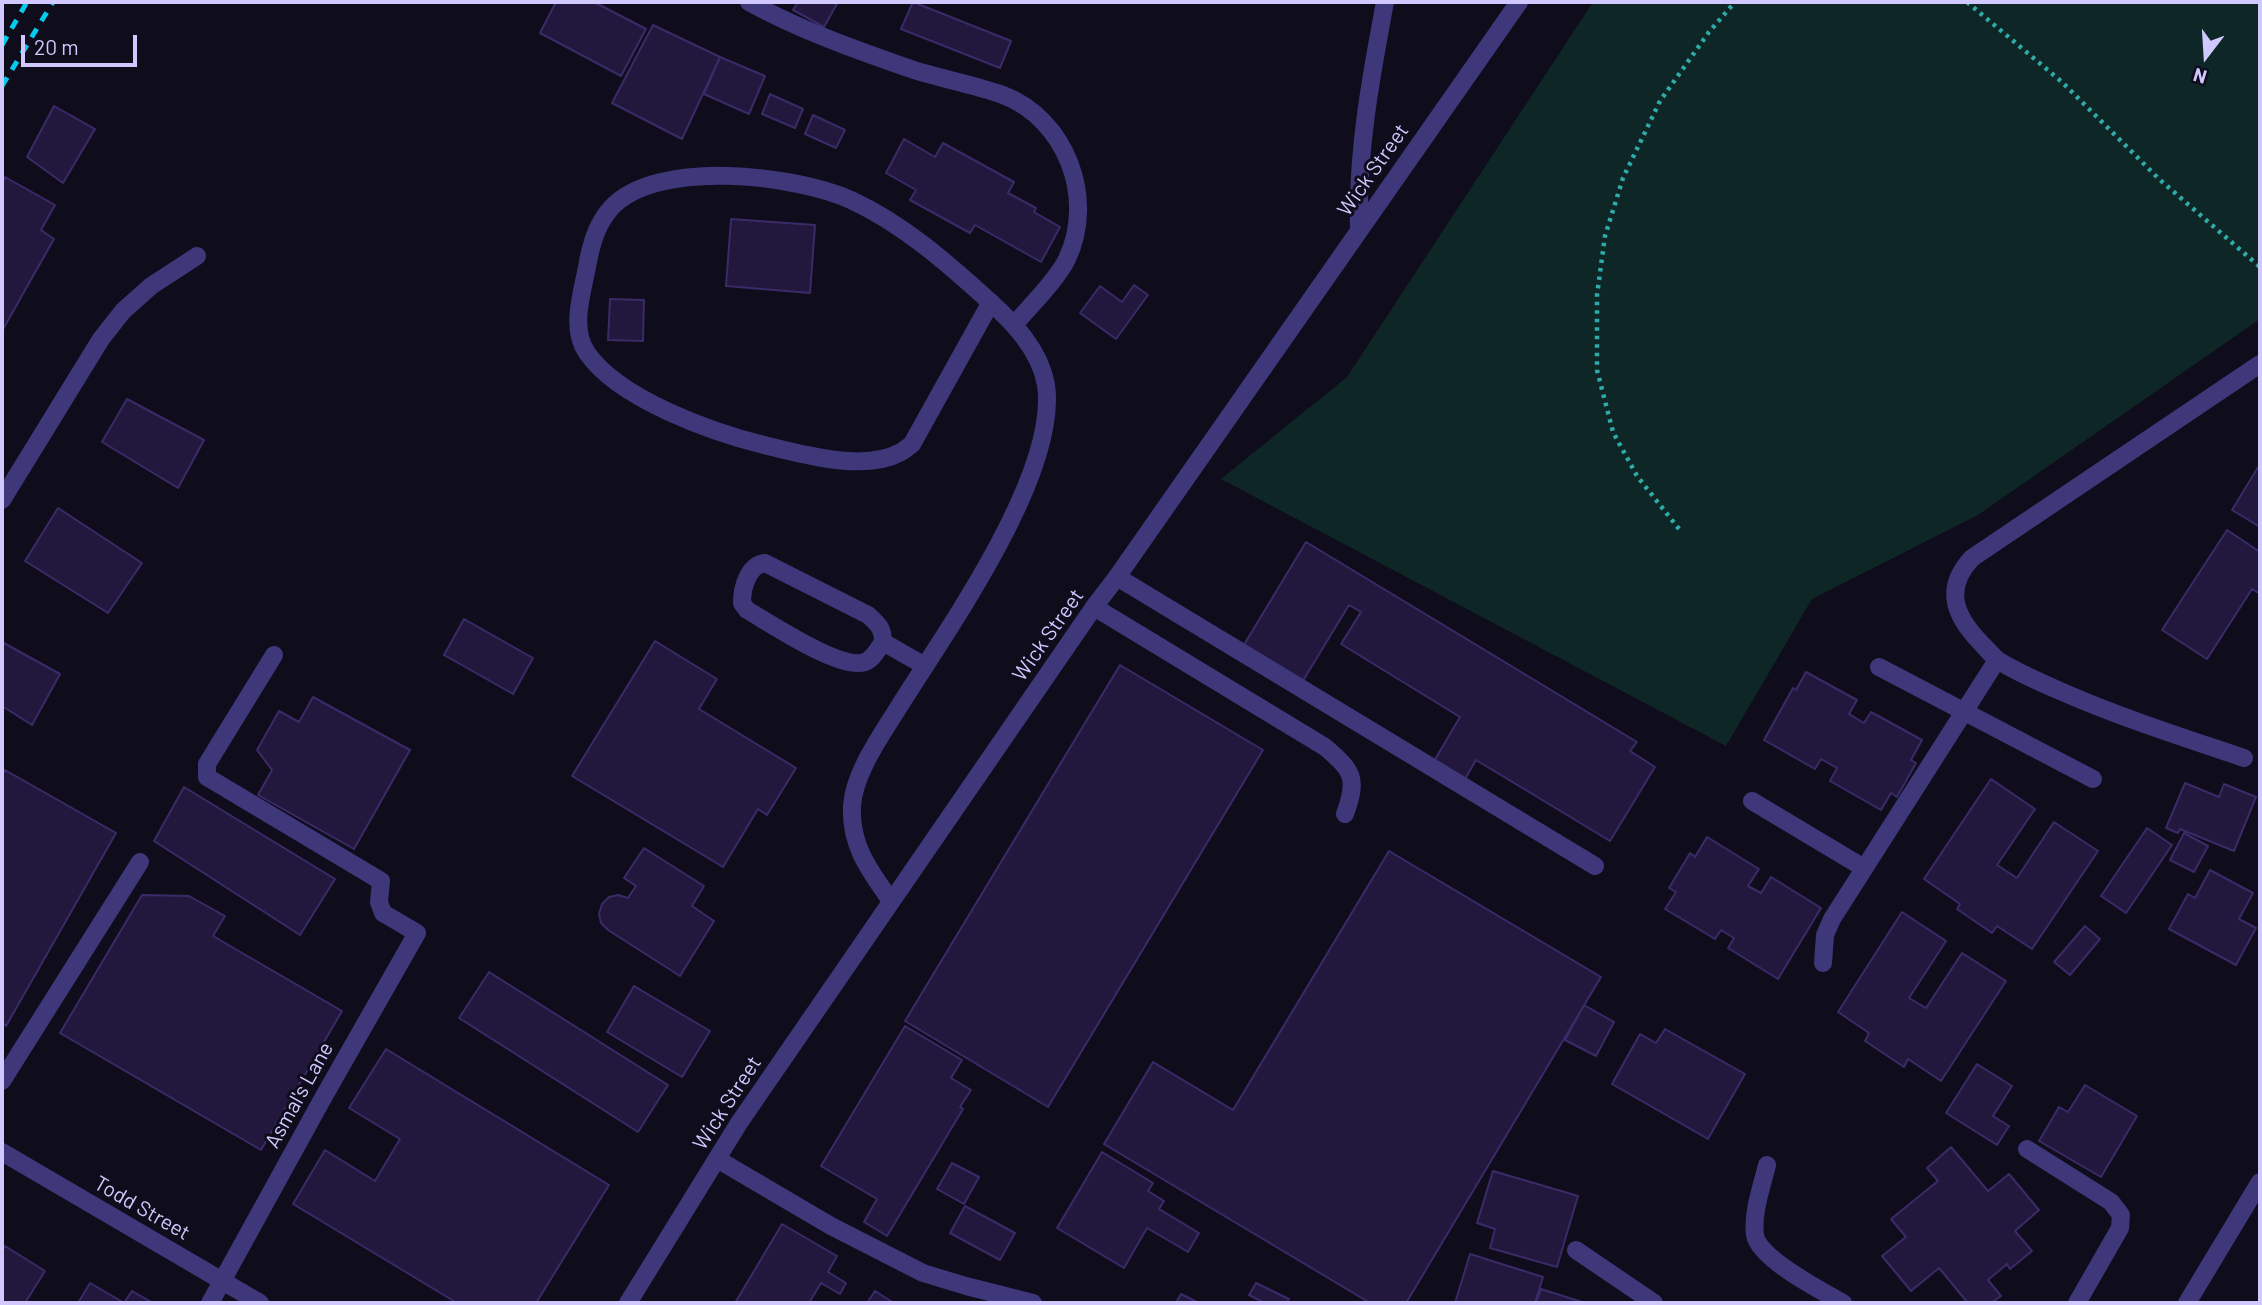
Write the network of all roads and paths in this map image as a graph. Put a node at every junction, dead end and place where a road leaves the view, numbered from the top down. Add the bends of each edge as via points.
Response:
1 (750, 2) edge
2 (1385, 2) edge
3 (1519, 2) edge
4 (1735, 2) edge
5 (1968, 2) edge
6 (1359, 228) junction
7 (197, 256) dead end
8 (2260, 267) edge
9 (991, 302) junction
10 (1014, 325) junction
11 (2260, 364) edge
12 (2, 500) edge
13 (1679, 528) dead end
14 (1117, 577) junction
15 (1094, 607) junction
16 (883, 642) junction
17 (274, 655) dead end
18 (1997, 660) junction
19 (925, 666) junction
20 (1879, 667) dead end
21 (1964, 711) junction
22 (2245, 758) dead end
23 (2093, 779) dead end
24 (1752, 801) dead end
25 (1345, 814) dead end
26 (140, 862) dead end
27 (1595, 866) dead end
28 (1864, 868) junction
29 (891, 901) junction
30 (1824, 963) dead end
31 (2, 1081) edge
32 (2027, 1149) dead end
33 (2, 1152) edge
34 (717, 1158) junction
35 (1768, 1165) dead end
36 (2260, 1182) edge
37 (1576, 1250) dead end
38 (222, 1281) junction
39 (210, 1303) edge
40 (260, 1303) edge
41 (628, 1303) edge
42 (1033, 1303) edge
43 (1654, 1303) edge
44 (1843, 1303) edge
45 (2077, 1303) edge
46 (2187, 1303) edge

1 - 10 street via 914,70 1005,96 1058,138 1076,187 1074,233 1066,260
2 - 6 street via 1361,152
3 - 6 street, Wick Street
4 - 13 path via 1660,101 1623,178 1605,236 1597,295 1597,370 1612,432 1637,476
5 - 8 path via 2062,82 2160,179
6 - 14 street, Wick Street
7 - 12 street via 123,311
9 - 9 street via 916,237 851,200 762,178 687,177 643,186 614,204 598,224 578,317 585,350 598,366 664,410 785,450 824,458 877,460 899,454 912,444
9 - 10 street
10 - 19 street via 1032,349 1046,386 1044,427 1035,463 974,589
11 - 18 street via 1972,558 1959,572 1954,592 1958,610 1966,628
14 - 15 street, Wick Street
14 - 27 street
15 - 25 street via 1325,747 1350,772 1353,786
15 - 29 street, Wick Street
16 - 16 street via 864,663 837,659 747,610 745,584 758,564 774,565 868,615 882,628
16 - 19 street
17 - 38 street, Asmal's Lane via 207,764 208,777 381,881 383,913 417,933
18 - 21 street
18 - 22 street via 2117,716
19 - 29 street via 877,741 852,804 863,860
20 - 21 street
21 - 23 street
21 - 28 street
24 - 28 street
26 - 31 street
28 - 30 street via 1825,935
29 - 34 street, Wick Street
32 - 45 street via 2111,1202 2121,1215 2120,1228
33 - 38 street, Todd Street
34 - 41 street, Wick Street
34 - 42 street via 831,1226 923,1273
35 - 44 street via 1755,1221 1759,1245 1769,1258
36 - 46 street
37 - 43 street
38 - 39 street, Asmal's Lane
38 - 40 street, Todd Street

